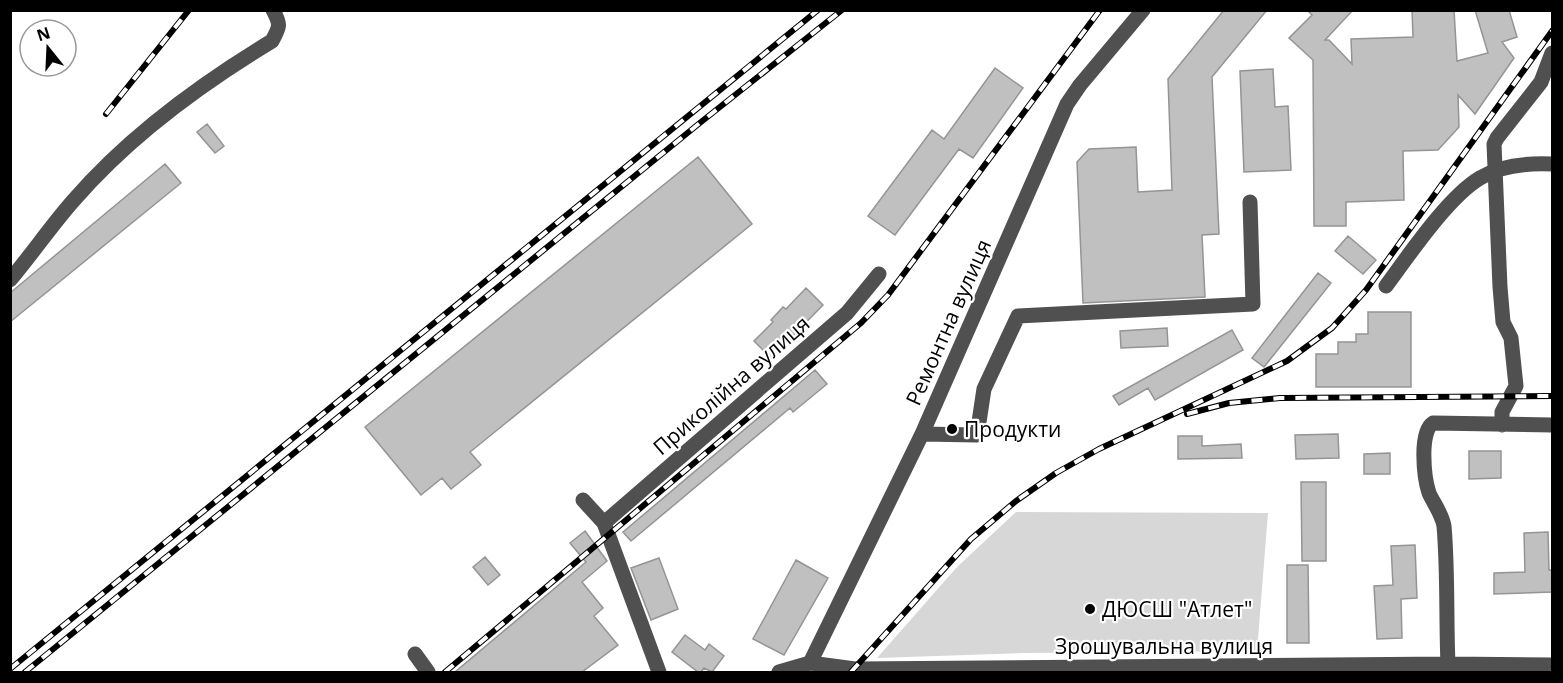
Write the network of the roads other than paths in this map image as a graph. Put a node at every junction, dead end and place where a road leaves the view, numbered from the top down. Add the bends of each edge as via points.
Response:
1 (273, 10) edge
2 (1143, 10) edge
3 (1552, 53) edge
4 (1552, 164) edge
5 (1496, 171) junction
6 (1250, 202) dead end
7 (879, 274) dead end
8 (10, 280) edge
9 (1386, 286) dead end
10 (1502, 425) junction
11 (1552, 425) edge
12 (922, 434) junction
13 (584, 500) dead end
14 (603, 523) junction
15 (415, 654) dead end
16 (810, 663) junction
17 (1448, 664) junction
18 (1552, 665) edge
19 (1227, 669) edge
20 (938, 670) edge
21 (428, 672) edge
22 (659, 672) edge
23 (779, 672) edge

1 - 8 street via 280,22 272,41 153,123 101,170
2 - 12 street, Ремонтна вулиця via 1067,104
3 - 5 street via 1541,82 1497,138 1493,153
4 - 5 street via 1530,163
5 - 9 street via 1480,178 1460,195
5 - 10 street via 1503,322 1511,339 1516,386 1502,412
6 - 12 street via 1253,304 1018,316 984,389 977,435
7 - 14 street, Приколійна вулиця via 848,313
10 - 11 street
10 - 17 street via 1433,423 1425,434 1429,491 1443,523
12 - 16 street, Ремонтна вулиця
13 - 14 street
14 - 22 street
15 - 21 street
16 - 20 street, Зрошувальна вулиця via 855,669
16 - 23 street, Зрошувальна вулиця
17 - 18 street, Зрошувальна вулиця
17 - 19 street, Зрошувальна вулиця
19 - 20 street, Зрошувальна вулиця

